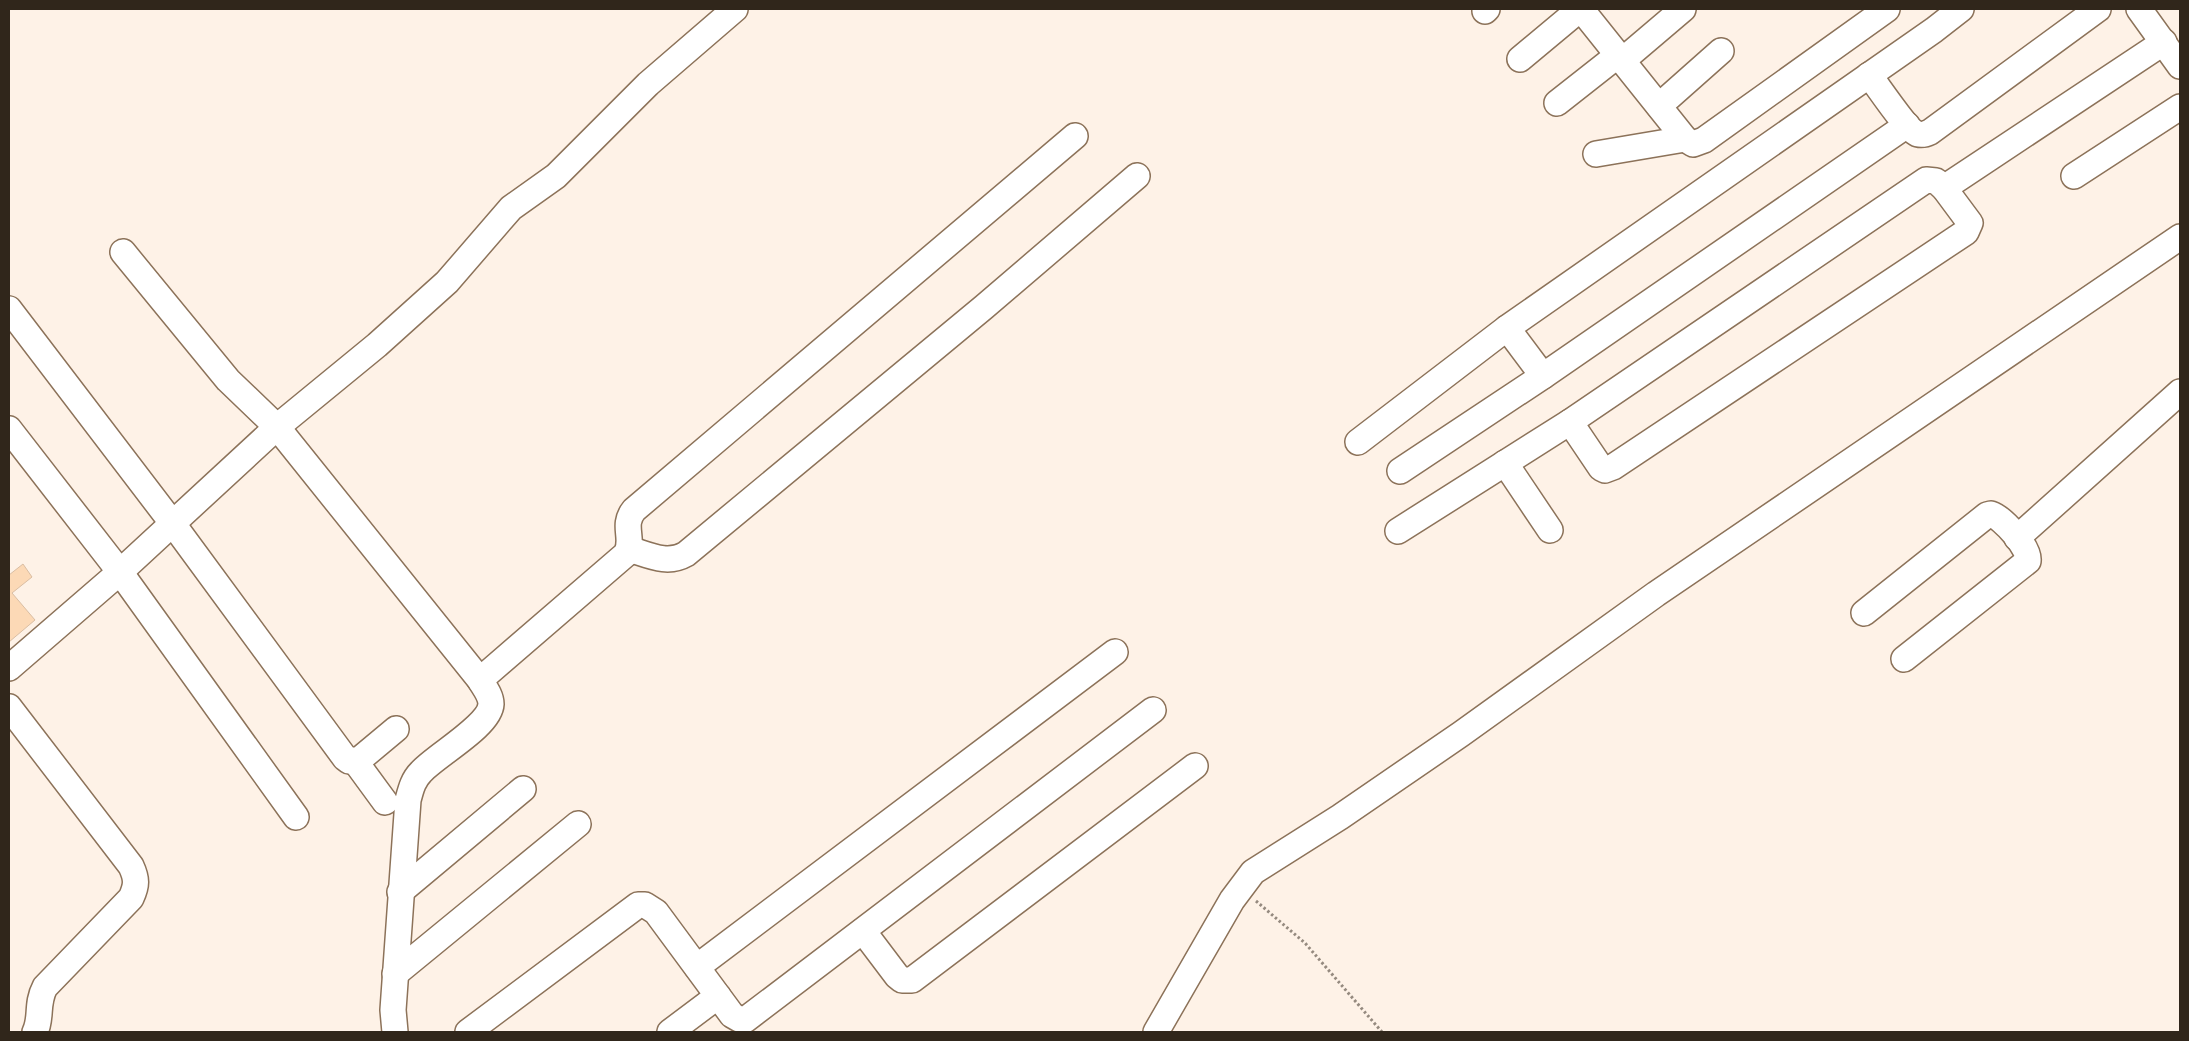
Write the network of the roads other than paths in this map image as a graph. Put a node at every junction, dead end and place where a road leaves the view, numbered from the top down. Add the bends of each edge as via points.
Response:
1 (735, 9) edge
2 (1683, 9) edge
3 (1888, 9) edge
4 (1961, 9) edge
5 (2098, 9) edge
6 (2139, 9) edge
7 (1585, 10) edge
8 (1721, 51) dead end
9 (2175, 55) edge
10 (1621, 58) junction
11 (1520, 59) dead end
12 (1869, 75) junction
13 (1557, 103) dead end
14 (1659, 106) junction
15 (2180, 107) edge
16 (1907, 125) junction
17 (1075, 136) dead end
18 (1685, 139) junction
19 (1596, 154) dead end
20 (1137, 176) dead end
21 (2074, 176) dead end
22 (1944, 188) junction
23 (2180, 237) edge
24 (123, 252) dead end
25 (9, 308) edge
26 (1507, 328) junction
27 (1543, 376) junction
28 (2180, 392) edge
29 (1570, 422) junction
30 (278, 428) junction
31 (9, 429) edge
32 (1358, 442) dead end
33 (1505, 463) junction
34 (1400, 471) dead end
35 (173, 524) junction
36 (1550, 530) dead end
37 (1398, 531) dead end
38 (2017, 538) junction
39 (629, 549) junction
40 (120, 572) junction
41 (1864, 613) dead end
42 (1115, 652) dead end
43 (1904, 660) dead end
44 (9, 666) edge
45 (480, 680) junction
46 (9, 707) edge
47 (1153, 710) dead end
48 (396, 729) dead end
49 (355, 761) junction
50 (1195, 766) dead end
51 (523, 789) dead end
52 (385, 802) dead end
53 (296, 817) dead end
54 (578, 824) dead end
55 (400, 892) junction
56 (864, 931) junction
57 (697, 968) junction
58 (395, 974) junction
59 (718, 996) junction
60 (35, 1032) edge
61 (395, 1032) edge
62 (468, 1032) edge
63 (670, 1032) edge
64 (1156, 1032) edge

1 - 30 street via 648,84 556,176 511,208 440,288
2 - 10 street
3 - 18 street via 1704,140 1693,144
4 - 12 street
5 - 16 street via 1930,132 1918,134
6 - 9 street
7 - 10 street
7 - 11 street
8 - 14 street
9 - 22 street
10 - 13 street
10 - 14 street
12 - 16 street
12 - 26 street
14 - 18 street
15 - 21 street
16 - 27 street
17 - 39 street via 634,510 627,522
18 - 19 street
20 - 39 street via 686,554 667,560
22 - 29 street via 1936,180 1926,180
22 - 29 street via 1970,223 1966,232 1613,467 1601,468
23 - 64 street via 1656,594 1340,817 1253,872 1240,888
24 - 30 street via 228,380
25 - 35 street
26 - 27 street
26 - 32 street
27 - 34 street
28 - 38 street
29 - 33 street
30 - 35 street
30 - 45 street
31 - 40 street
33 - 36 street
33 - 37 street
35 - 40 street
35 - 49 street via 345,758 349,762
38 - 41 street via 2002,520 1987,515
38 - 43 street via 2028,556 2024,565
39 - 45 street
40 - 44 street
40 - 53 street
42 - 57 street
45 - 55 street via 491,699 488,714 421,771 411,786
46 - 60 street via 136,876 131,898 45,987 38,1005
47 - 56 street
48 - 49 street
49 - 52 street
50 - 56 street via 912,980 902,980 897,976
51 - 55 street
54 - 58 street
55 - 58 street
56 - 59 street via 745,1020 732,1015
57 - 59 street
57 - 62 street via 656,912 645,905 638,905
58 - 61 street
59 - 63 street

